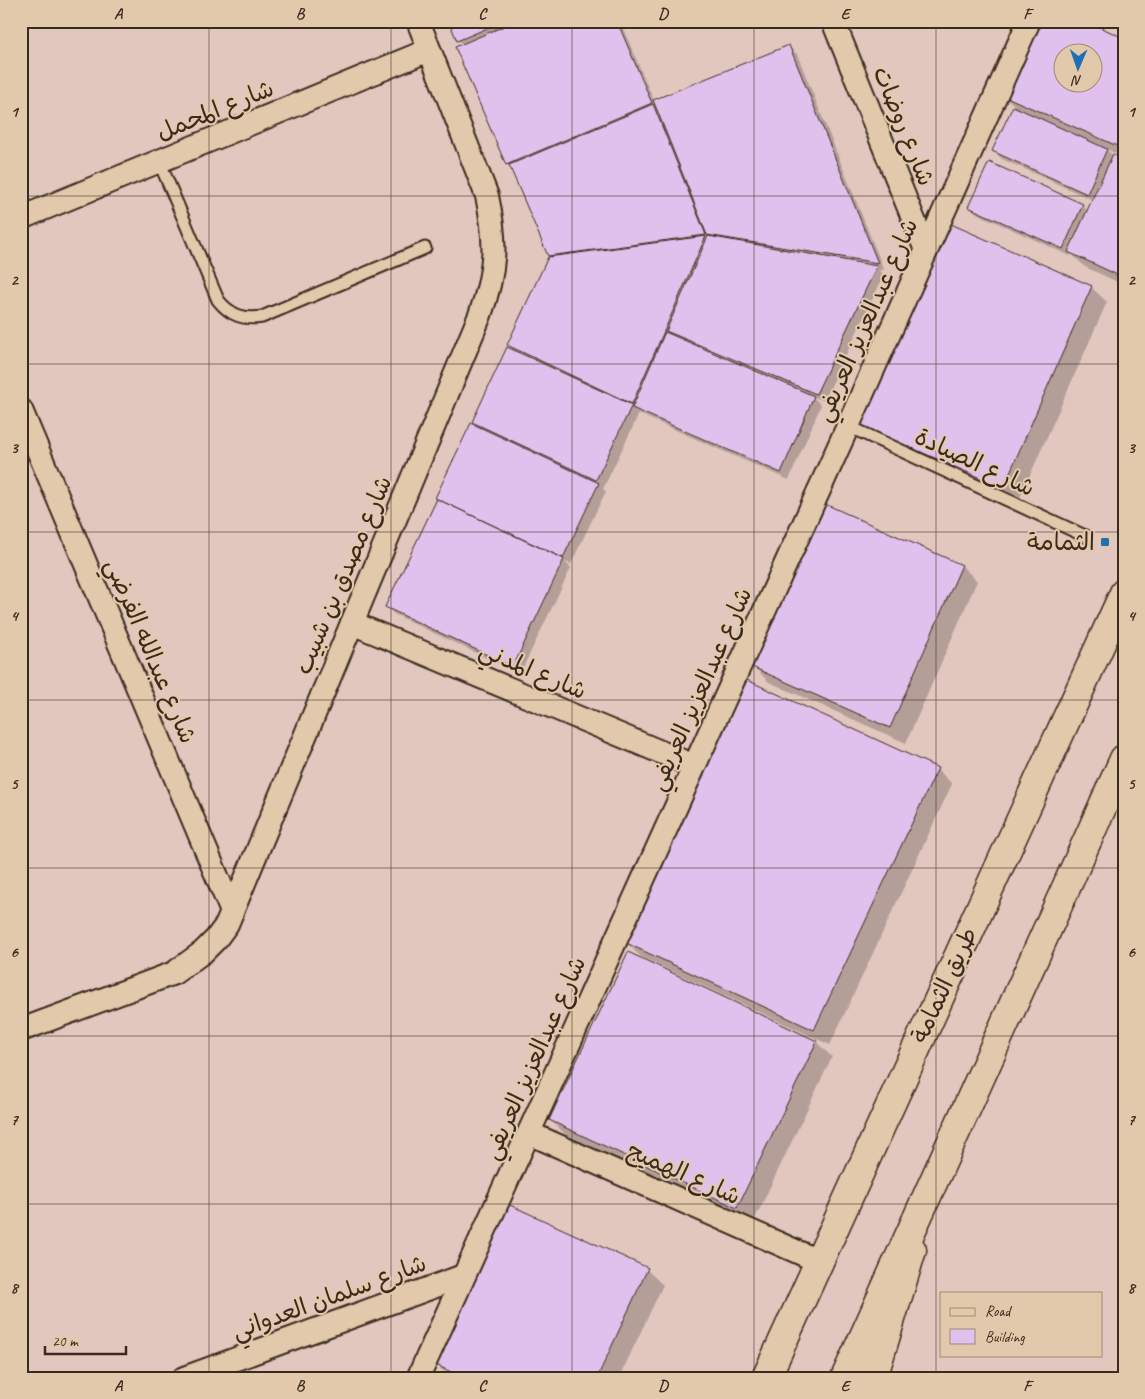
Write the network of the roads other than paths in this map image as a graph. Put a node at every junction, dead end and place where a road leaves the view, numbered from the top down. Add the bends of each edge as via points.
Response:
1 (418, 21) edge
2 (833, 21) edge
3 (1029, 21) edge
4 (429, 50) junction
5 (159, 161) junction
6 (21, 218) edge
7 (425, 248) dead end
8 (926, 250) junction
9 (21, 410) edge
10 (848, 426) junction
11 (1085, 536) dead end
12 (1124, 593) edge
13 (352, 623) junction
14 (1124, 759) edge
15 (694, 766) junction
16 (232, 912) junction
17 (21, 1030) edge
18 (529, 1133) junction
19 (932, 1184) junction
20 (818, 1260) junction
21 (463, 1276) junction
22 (185, 1378) edge
23 (418, 1378) edge
24 (766, 1378) edge
25 (845, 1378) edge
26 (873, 1378) edge

1 - 4 street, شارع مصدق بن شبيب
2 - 8 street, شارع روضات
3 - 8 street, شارع عبدالعزيز العريفي
4 - 5 street, شارع المحمل
4 - 13 street, شارع مصدق بن شبيب via 487,196 493,223 492,272 480,315
5 - 6 street, شارع المحمل
5 - 7 lane via 218,300 232,314 252,319 262,317
8 - 10 street, شارع عبدالعزيز العريفي
9 - 16 street, شارع عبدالله الفرضي
10 - 11 lane, شارع الصيادة
10 - 15 street, شارع عبدالعزيز العريفي
12 - 20 main road, طريق الثمامة
13 - 15 street, شارع المدني
13 - 16 street, شارع مصدق بن شبيب
14 - 19 main road
15 - 18 street, شارع عبدالعزيز العريفي
16 - 17 street, شارع مصدق بن شبيب via 216,939 174,973
18 - 20 street, شارع الهميج
18 - 21 street, شارع عبدالعزيز العريفي
19 - 25 main road
19 - 26 main road
20 - 24 main road, طريق الثمامة
21 - 22 street, شارع سلمان العدواني
21 - 23 street, شارع عبدالعزيز العريفي

